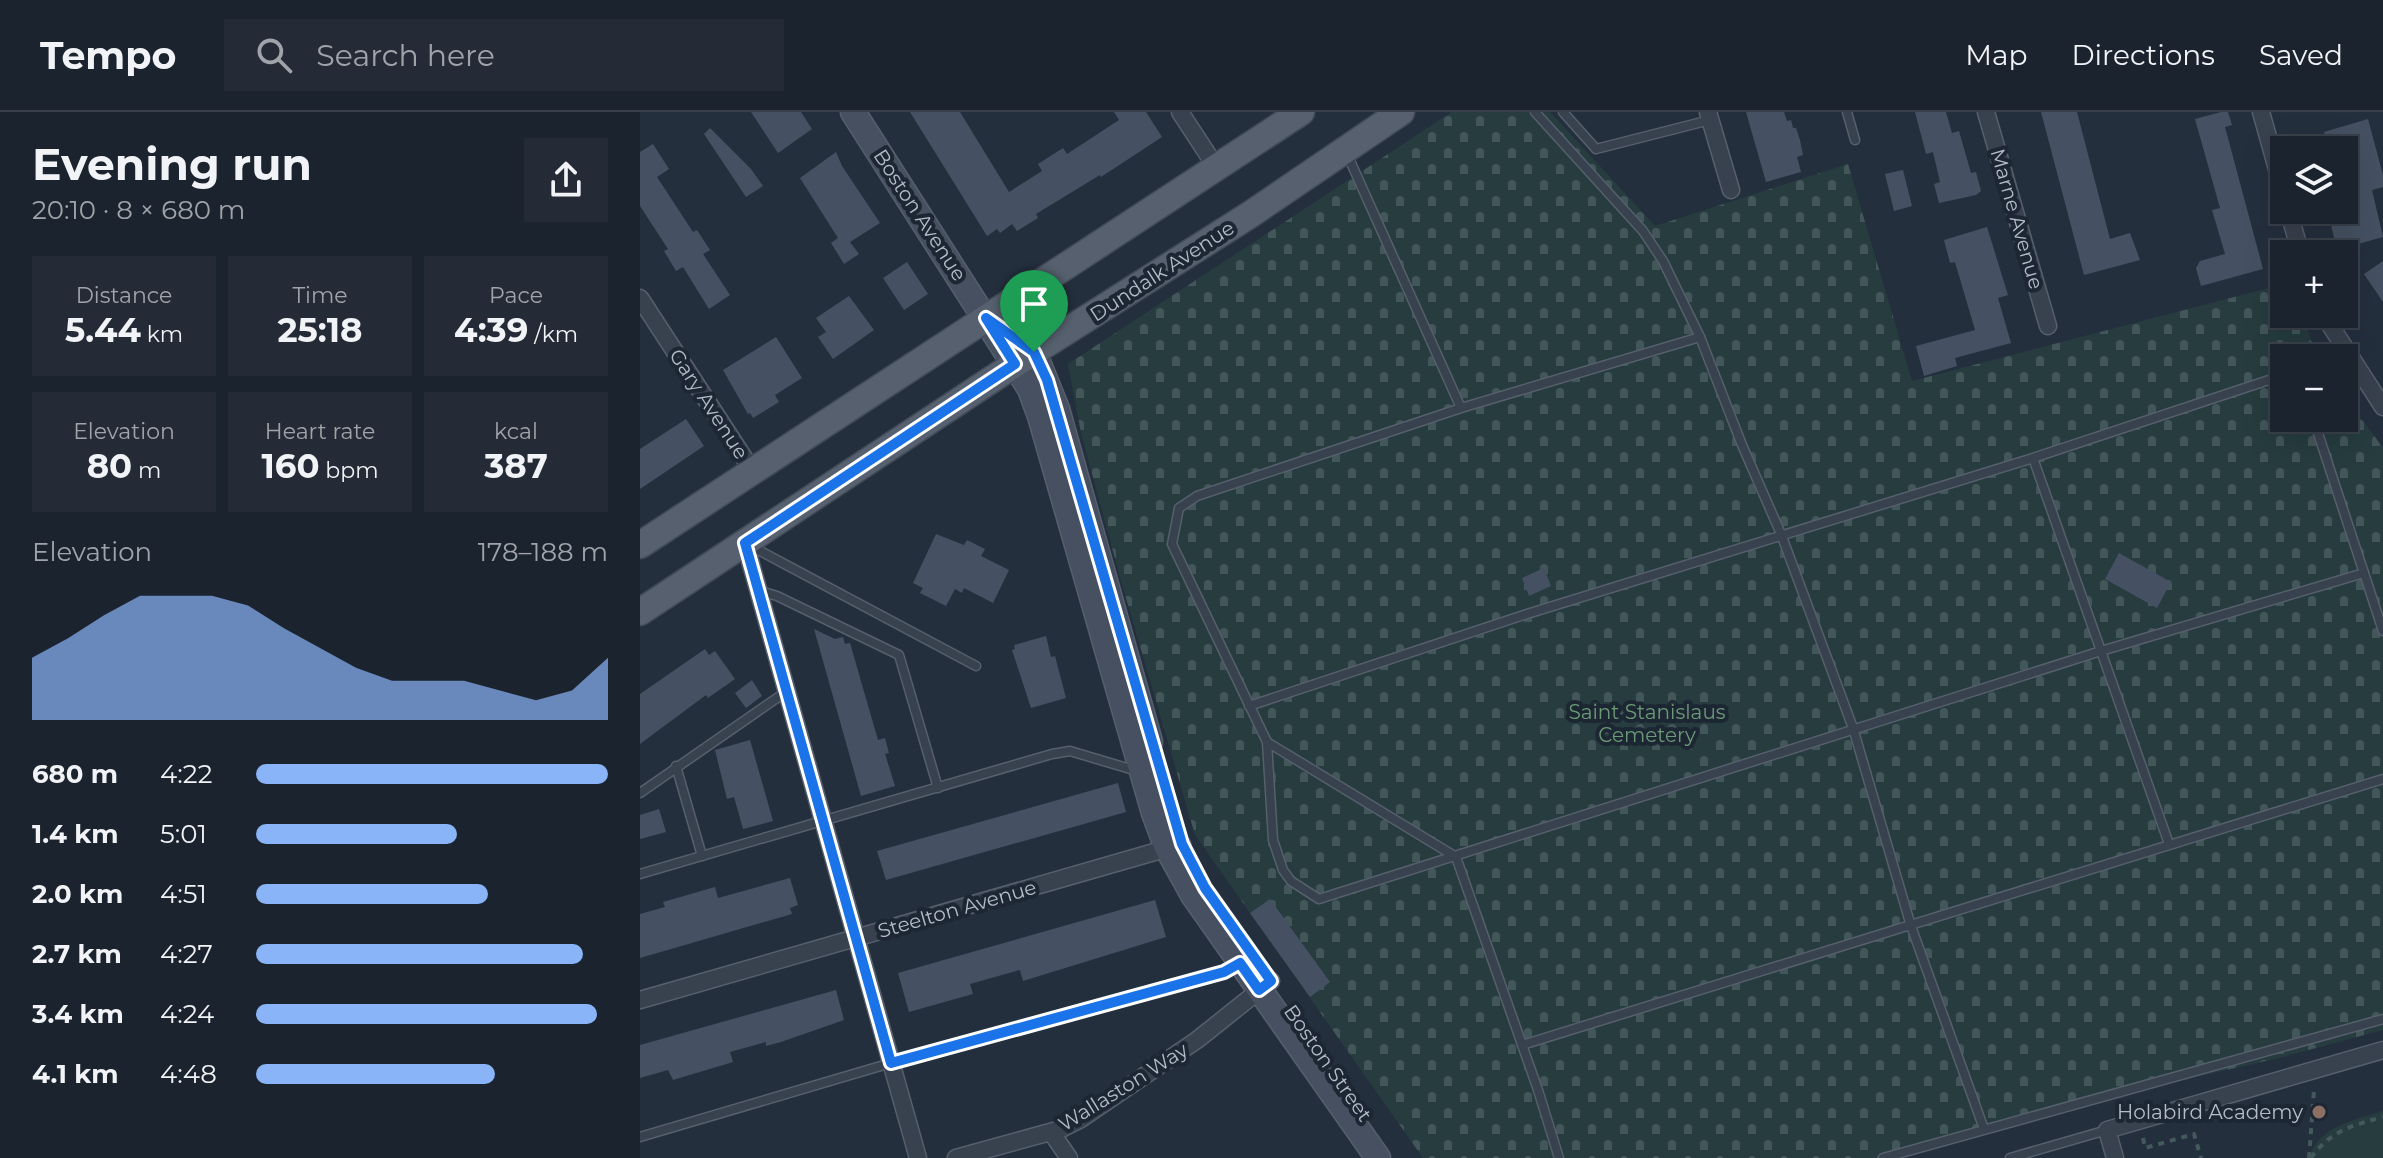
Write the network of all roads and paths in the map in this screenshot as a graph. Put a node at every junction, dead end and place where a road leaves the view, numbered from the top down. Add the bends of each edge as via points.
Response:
1 (853, 112) edge
2 (1180, 112) edge
3 (1301, 112) edge
4 (1401, 112) edge
5 (1535, 112) edge
6 (1563, 112) edge
7 (1847, 112) edge
8 (1986, 112) edge
9 (2261, 112) edge
10 (1709, 116) edge
11 (1855, 140) dead end
12 (2270, 144) edge
13 (1345, 149) junction
14 (1216, 167) junction
15 (1731, 190) dead end
16 (640, 298) edge
17 (986, 318) junction
18 (2048, 326) dead end
19 (2332, 328) edge
20 (1700, 337) junction
21 (1024, 358) junction
22 (2270, 380) edge
23 (2383, 407) edge
24 (1461, 408) junction
25 (2318, 432) edge
26 (2033, 458) junction
27 (752, 470) junction
28 (1781, 534) junction
29 (745, 543) junction
30 (640, 545) edge
31 (2364, 573) junction
32 (758, 590) junction
33 (640, 612) edge
34 (2383, 631) edge
35 (2101, 651) junction
36 (976, 666) dead end
37 (787, 691) junction
38 (1249, 706) junction
39 (1853, 728) junction
40 (1267, 742) junction
41 (676, 766) junction
42 (1142, 772) junction
43 (2383, 779) edge
44 (938, 788) junction
45 (640, 793) edge
46 (823, 821) junction
47 (2169, 844) junction
48 (1174, 846) junction
49 (702, 856) junction
50 (1456, 857) junction
51 (640, 874) edge
52 (1911, 926) junction
53 (856, 938) junction
54 (1240, 963) junction
55 (1265, 986) junction
56 (640, 1000) edge
57 (2383, 1019) edge
58 (1522, 1045) junction
59 (2383, 1050) edge
60 (891, 1063) junction
61 (2314, 1090) dead end
62 (2383, 1117) edge
63 (1984, 1129) junction
64 (2107, 1130) junction
65 (1051, 1132) junction
66 (640, 1137) edge
67 (2143, 1138) dead end
68 (918, 1158) edge
69 (956, 1158) edge
70 (1069, 1158) edge
71 (1378, 1158) edge
72 (1396, 1158) edge
73 (1559, 1158) edge
74 (1883, 1158) edge
75 (2010, 1158) edge
76 (2115, 1158) edge
77 (2201, 1158) edge
78 (2310, 1158) edge

1 - 17 main road, Boston Avenue
2 - 14 street
3 - 14 main road
4 - 13 main road, Dundalk Avenue
5 - 20 lane via 1643,231
6 - 10 lane via 1596,149
7 - 11 lane
8 - 18 street, Marne Avenue
9 - 12 street
10 - 15 street
13 - 21 main road, Dundalk Avenue
13 - 24 lane
14 - 17 main road
16 - 27 street, Gary Avenue
17 - 21 main road, Boston Avenue
17 - 27 main road
19 - 23 street
20 - 24 lane
20 - 28 lane
21 - 29 main road, Dundalk Avenue
21 - 42 main road, Boston Street
21 - 48 main road, Boston Street via 1057,409 1158,770
22 - 26 lane
24 - 38 lane via 1197,496 1179,508 1172,544
25 - 31 lane
26 - 28 lane
26 - 35 lane
27 - 30 main road
28 - 38 lane
28 - 39 lane
29 - 32 street
29 - 33 main road, Dundalk Avenue
29 - 36 lane
31 - 34 lane
31 - 35 lane
32 - 37 street
32 - 44 lane via 899,655
35 - 39 lane
35 - 47 lane
37 - 41 lane
37 - 46 street
38 - 40 lane
39 - 50 lane
39 - 52 lane
40 - 50 lane
40 - 50 lane via 1279,861 1291,881 1319,899
41 - 45 lane
41 - 49 lane
42 - 44 lane via 1070,751
42 - 48 main road, Boston Street
43 - 47 lane
44 - 46 lane
46 - 49 lane
46 - 53 street
47 - 52 lane
48 - 53 street, Steelton Avenue
48 - 54 main road, Boston Street via 1193,895
48 - 55 main road, Boston Street
49 - 51 lane
50 - 58 lane
52 - 58 lane
52 - 63 lane
53 - 56 street, Steelton Avenue
53 - 60 street
54 - 55 main road, Boston Street
54 - 60 lane via 1224,972
55 - 65 street, Wallaston Way via 1197,1040 1081,1119
55 - 71 main road, Boston Street
55 - 72 main road, Boston Street
57 - 63 lane
58 - 73 lane
59 - 64 street
60 - 66 lane
60 - 68 street
61 - 78 path
62 - 78 path via 2343,1128
63 - 74 lane
64 - 75 lane
64 - 76 street
65 - 69 street, Wallaston Way
65 - 70 street
67 - 77 path via 2145,1148 2194,1134

